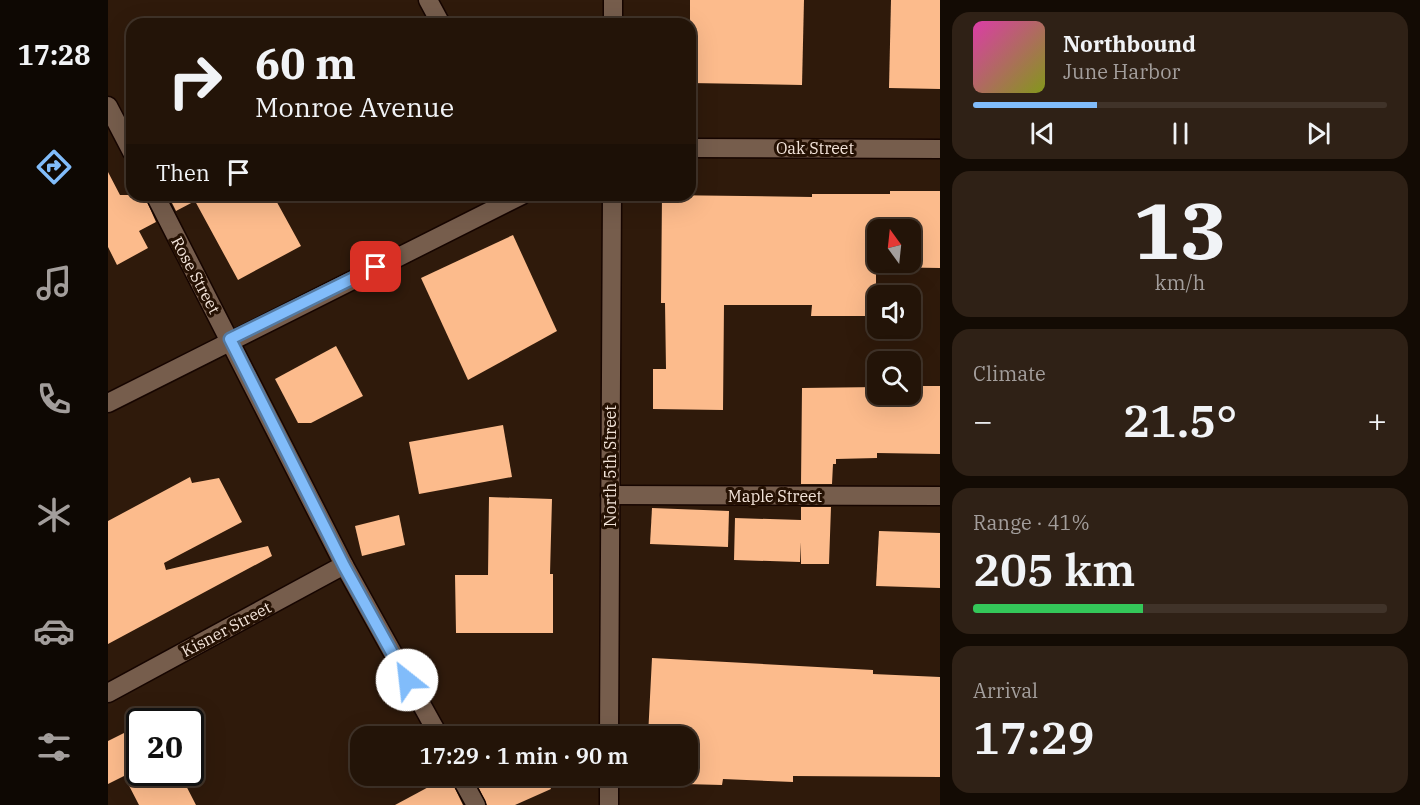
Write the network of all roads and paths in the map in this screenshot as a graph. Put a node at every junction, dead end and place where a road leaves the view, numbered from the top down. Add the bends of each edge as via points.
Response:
1 (428, 0) edge
2 (613, 0) edge
3 (438, 18) edge
4 (613, 18) edge
5 (108, 106) edge
6 (126, 140) edge
7 (696, 147) edge
8 (940, 148) edge
9 (158, 201) edge
10 (510, 201) edge
11 (612, 201) edge
12 (230, 339) junction
13 (108, 402) edge
14 (610, 495) junction
15 (940, 496) edge
16 (344, 566) junction
17 (108, 693) edge
18 (432, 726) edge
19 (609, 726) edge
20 (466, 786) edge
21 (609, 786) edge
22 (476, 805) edge
23 (609, 805) edge

1 - 3 street
2 - 4 street
5 - 6 street
7 - 8 street, Oak Street
9 - 12 street, Rose Street
10 - 12 street
11 - 14 street, North 5th Street
12 - 13 street
12 - 16 street, Rose Street
14 - 15 street, Maple Street
14 - 19 street, North 5th Street
16 - 17 street, Kisner Street
16 - 18 street, Rose Street
20 - 22 street
21 - 23 street

